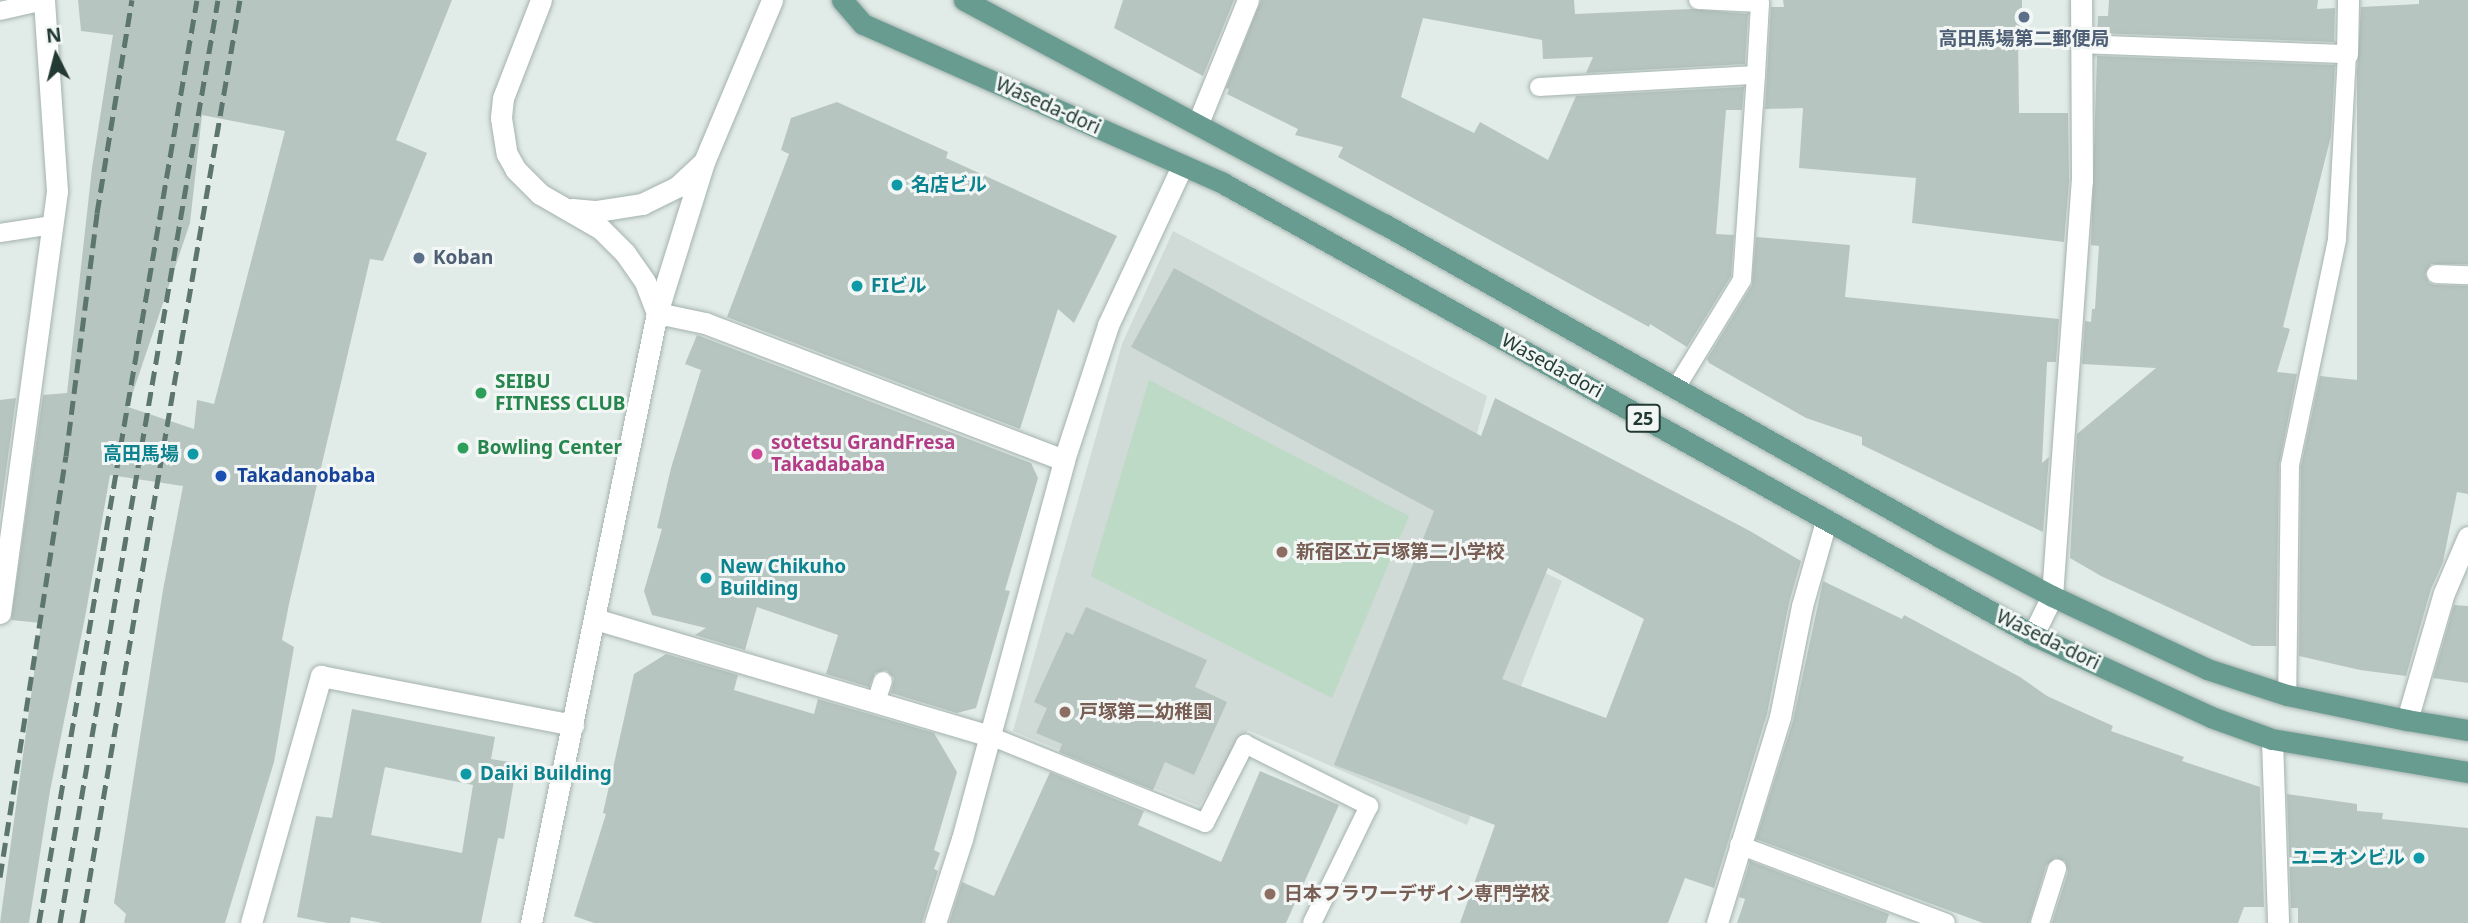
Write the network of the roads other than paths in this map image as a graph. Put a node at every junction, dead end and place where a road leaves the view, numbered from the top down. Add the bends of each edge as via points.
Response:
1 (44, 0) edge
2 (541, 0) edge
3 (772, 0) edge
4 (842, 0) edge
5 (964, 0) edge
6 (1248, 0) edge
7 (1698, 0) edge
8 (2081, 0) edge
9 (2348, 0) edge
10 (0, 12) edge
11 (2081, 44) junction
12 (2347, 54) junction
13 (1756, 75) junction
14 (1539, 88) dead end
15 (1198, 123) junction
16 (704, 162) junction
17 (1182, 166) junction
18 (570, 209) junction
19 (52, 225) junction
20 (0, 233) edge
21 (2436, 274) dead end
22 (2468, 275) edge
23 (657, 313) junction
24 (1677, 386) junction
25 (1064, 460) junction
26 (1826, 521) junction
27 (2468, 537) edge
28 (3, 571) edge
29 (2052, 596) junction
30 (0, 612) edge
31 (595, 619) junction
32 (2033, 635) junction
33 (883, 681) dead end
34 (2287, 695) junction
35 (876, 702) junction
36 (2407, 720) junction
37 (573, 725) junction
38 (2468, 730) edge
39 (990, 736) junction
40 (2272, 739) junction
41 (2468, 772) edge
42 (1740, 845) junction
43 (2057, 869) dead end
44 (251, 923) edge
45 (531, 923) edge
46 (935, 923) edge
47 (1312, 923) edge
48 (1717, 923) edge
49 (1946, 923) edge
50 (2040, 923) edge
51 (2278, 923) edge

1 - 10 lane
1 - 19 street via 57,191
2 - 18 street via 503,98 502,137 526,182
3 - 16 street
4 - 17 main road, Waseda-dori / 25 via 863,23
5 - 15 main road, 25
6 - 15 street
7 - 13 lane via 1760,3
8 - 11 street
9 - 12 street
11 - 12 lane
11 - 29 street via 2082,181
12 - 34 lane via 2337,240 2290,465
13 - 14 lane
13 - 24 lane via 1742,280
15 - 24 main road, 25
16 - 18 street via 677,187 642,204 597,211
16 - 23 street
17 - 25 street via 1108,325
17 - 26 main road, Waseda-dori / 25 via 1221,182 1352,253
18 - 23 street via 601,229 625,253 645,282
19 - 20 lane
19 - 28 street
21 - 22 lane
23 - 25 street via 705,323
23 - 31 street
24 - 29 main road, 25
25 - 39 street
26 - 32 main road, Waseda-dori / 25
26 - 42 street via 1802,607 1780,717
27 - 36 street via 2444,593
28 - 30 street
29 - 32 street
29 - 34 main road, 25 via 2207,669
31 - 35 street
31 - 37 street
32 - 40 main road, Waseda-dori / 25 via 2211,717
33 - 35 lane
34 - 36 main road, 25
35 - 39 street
36 - 38 main road, 25
37 - 44 street via 321,676
37 - 45 street
39 - 46 street
39 - 47 lane via 1205,823 1245,744 1369,806
40 - 41 main road, Waseda-dori / 25
40 - 51 street
42 - 48 street
42 - 49 lane
43 - 50 lane

